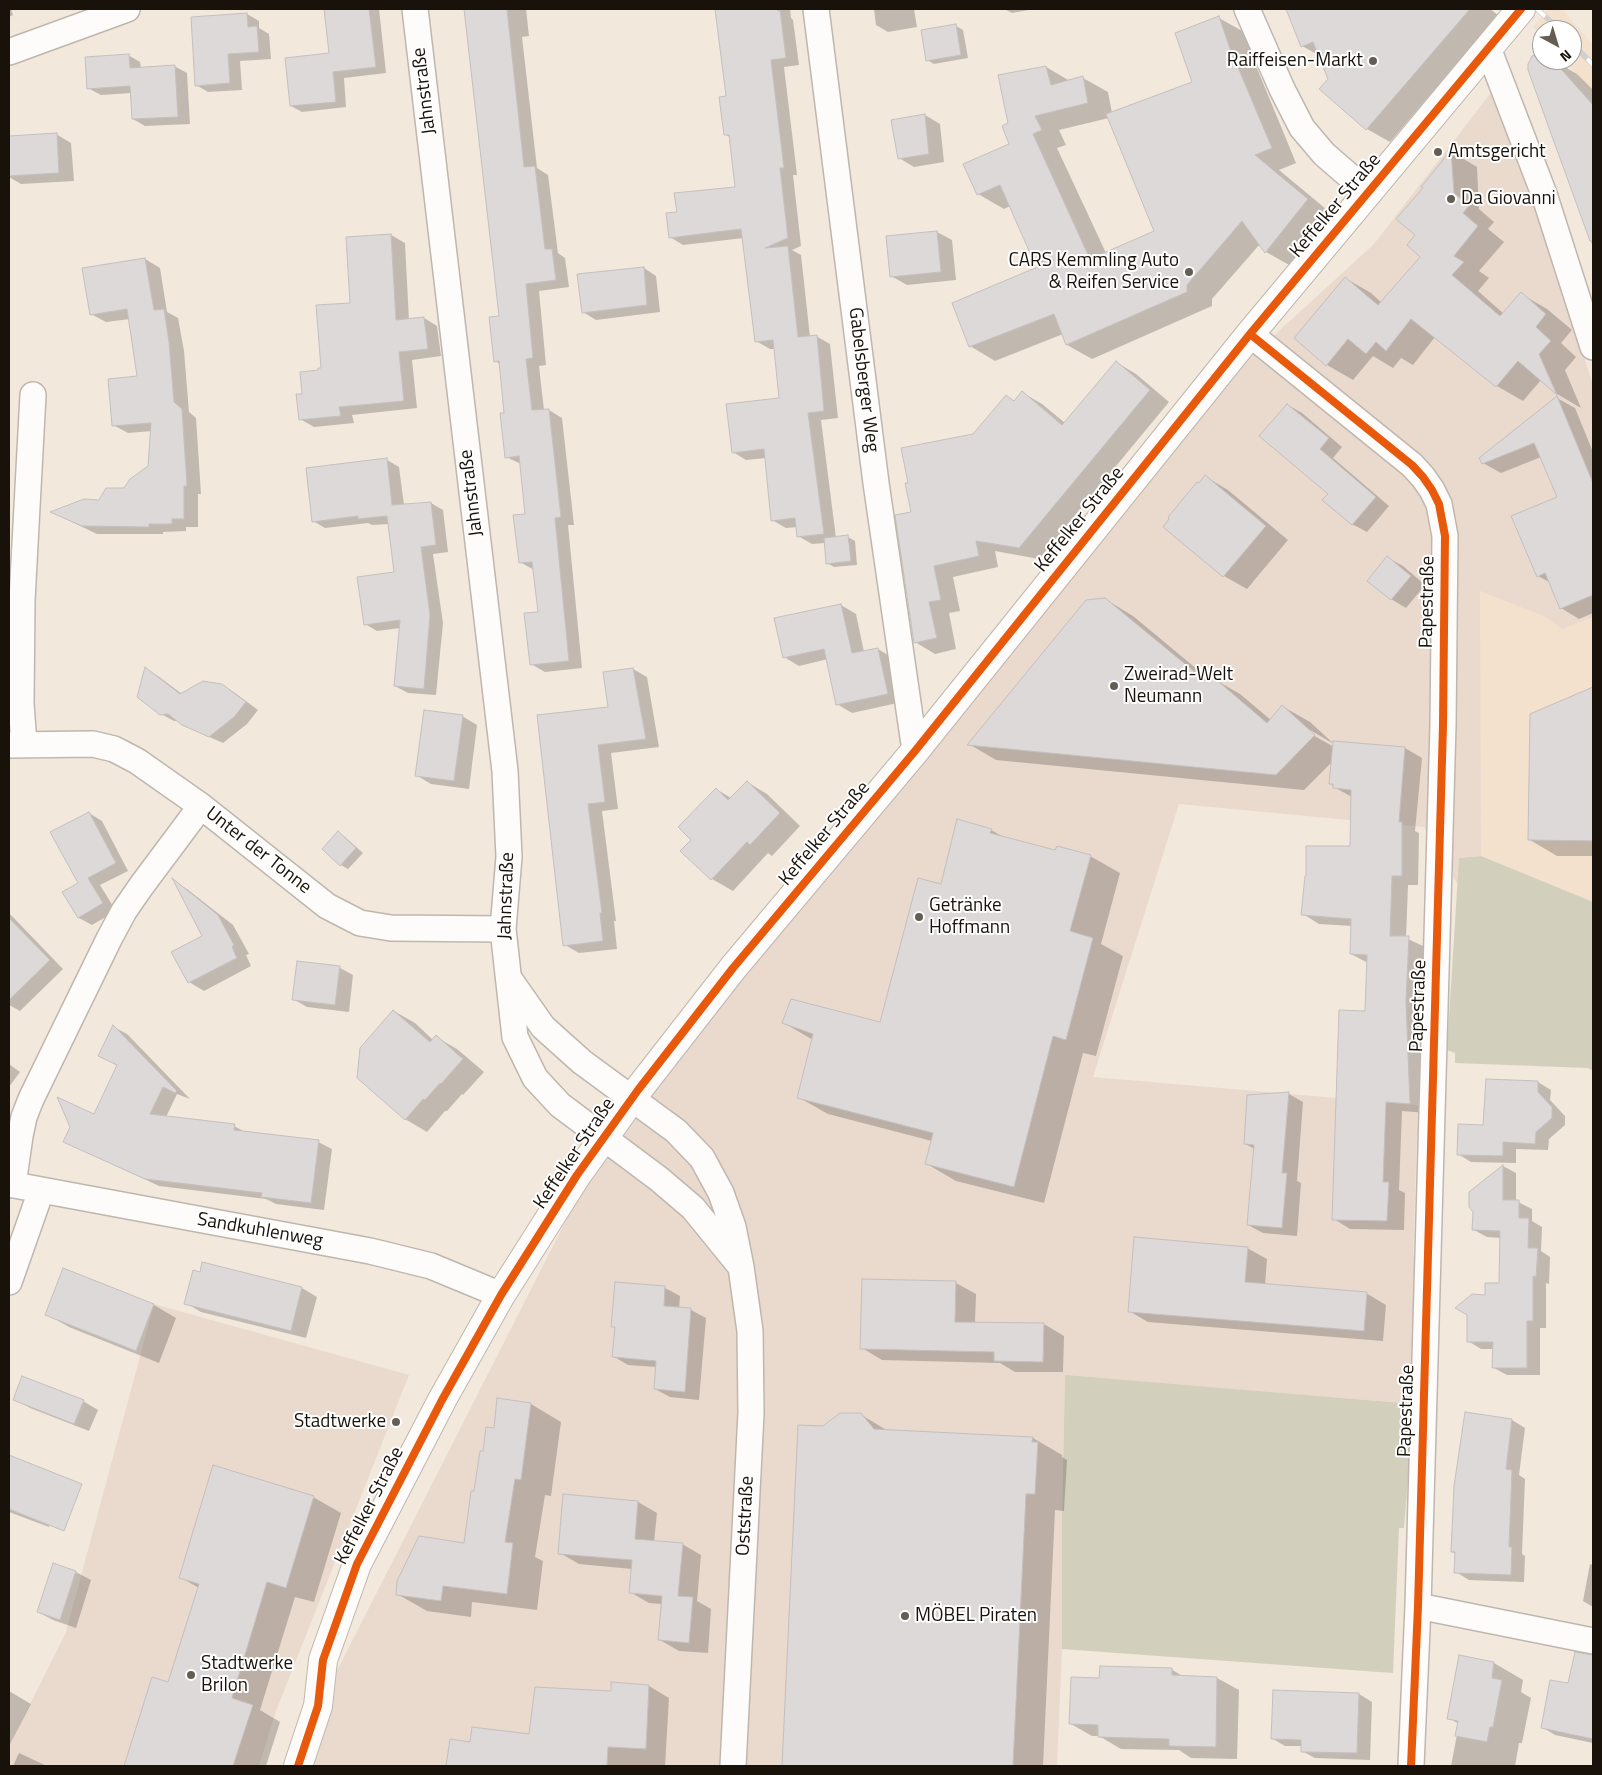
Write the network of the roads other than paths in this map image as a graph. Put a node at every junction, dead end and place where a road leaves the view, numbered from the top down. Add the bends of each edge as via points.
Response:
1 (127, 9) edge
2 (415, 9) edge
3 (816, 9) edge
4 (1247, 9) edge
5 (1522, 9) edge
6 (1488, 48) junction
7 (9, 52) edge
8 (1369, 193) junction
9 (1250, 334) junction
10 (1593, 347) edge
11 (33, 395) dead end
12 (16, 745) edge
13 (915, 751) junction
14 (202, 806) junction
15 (503, 929) junction
16 (509, 978) junction
17 (632, 1099) junction
18 (603, 1139) junction
19 (11, 1185) edge
20 (41, 1191) junction
21 (741, 1267) junction
22 (9, 1282) edge
23 (501, 1295) junction
24 (1418, 1606) junction
25 (1593, 1641) edge
26 (298, 1766) edge
27 (733, 1766) edge
28 (1412, 1766) edge

1 - 7 street
2 - 15 street, Jahnstraße via 505,771 509,857
3 - 13 street, Gabelsberger Weg via 876,483
4 - 8 street via 1302,128 1324,154
5 - 6 street, Keffelker Straße
6 - 8 street, Keffelker Straße
6 - 10 street via 1544,194
8 - 9 street, Keffelker Straße
9 - 13 street, Keffelker Straße
9 - 24 street, Papestraße via 1412,465 1432,490 1443,520 1443,725
11 - 12 street, Unter der Tonne via 22,600 21,704
12 - 14 street, Unter der Tonne via 93,744 114,749 138,761
13 - 17 street, Keffelker Straße via 733,968
14 - 15 street, Unter der Tonne via 327,906 360,923 391,928
14 - 19 street, Sandkuhlenweg via 142,885 109,939 31,1099 22,1126
15 - 16 street, Jahnstraße
16 - 17 street, Jahnstraße via 543,1027 582,1062
16 - 18 street, Jahnstraße via 515,1037 535,1078 560,1105
17 - 18 street, Keffelker Straße
17 - 21 street, Oststraße via 676,1131 702,1158 722,1193
18 - 21 street via 693,1208
18 - 23 street, Keffelker Straße
19 - 20 street, Sandkuhlenweg
20 - 22 street
20 - 23 street, Sandkuhlenweg via 370,1251 430,1266
21 - 27 street, Oststraße via 750,1331 751,1413
23 - 26 street, Keffelker Straße via 357,1564 323,1660 318,1706
24 - 25 street
24 - 28 street, Papestraße

